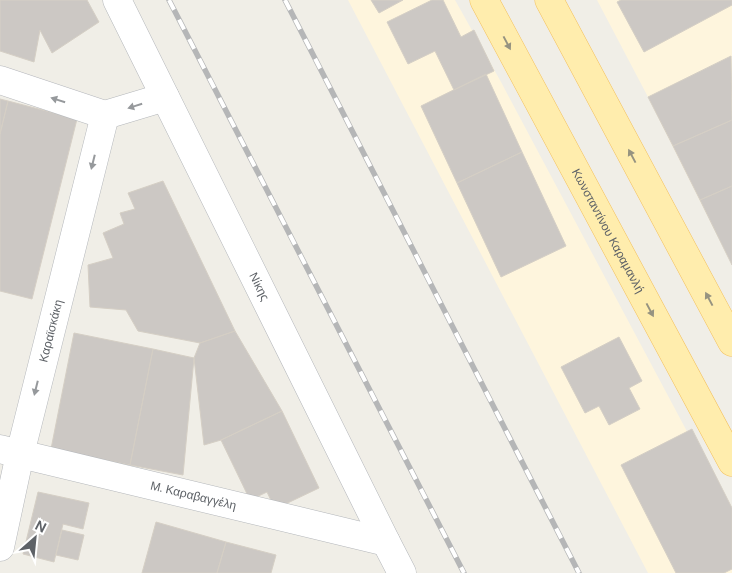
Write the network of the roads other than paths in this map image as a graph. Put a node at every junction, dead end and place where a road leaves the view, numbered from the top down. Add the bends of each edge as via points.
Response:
1 (117, 0) edge
2 (484, 0) edge
3 (549, 0) edge
4 (0, 80) edge
5 (164, 97) junction
6 (105, 115) junction
7 (732, 342) edge
8 (10, 451) edge
9 (732, 462) edge
10 (386, 542) junction
11 (0, 547) edge
12 (402, 573) edge

1 - 5 street, Νίκης
2 -> 9 main road, Κωνσταντίνου Καραμανλή
7 -> 3 main road
6 -> 4 street
5 -> 6 street
5 - 10 street, Νίκης
6 -> 8 street, Καραϊσκάκη
8 - 10 street, Μ. Καραβαγγέλη
8 - 11 street, Καραϊσκάκη
10 - 12 street, Νίκης

